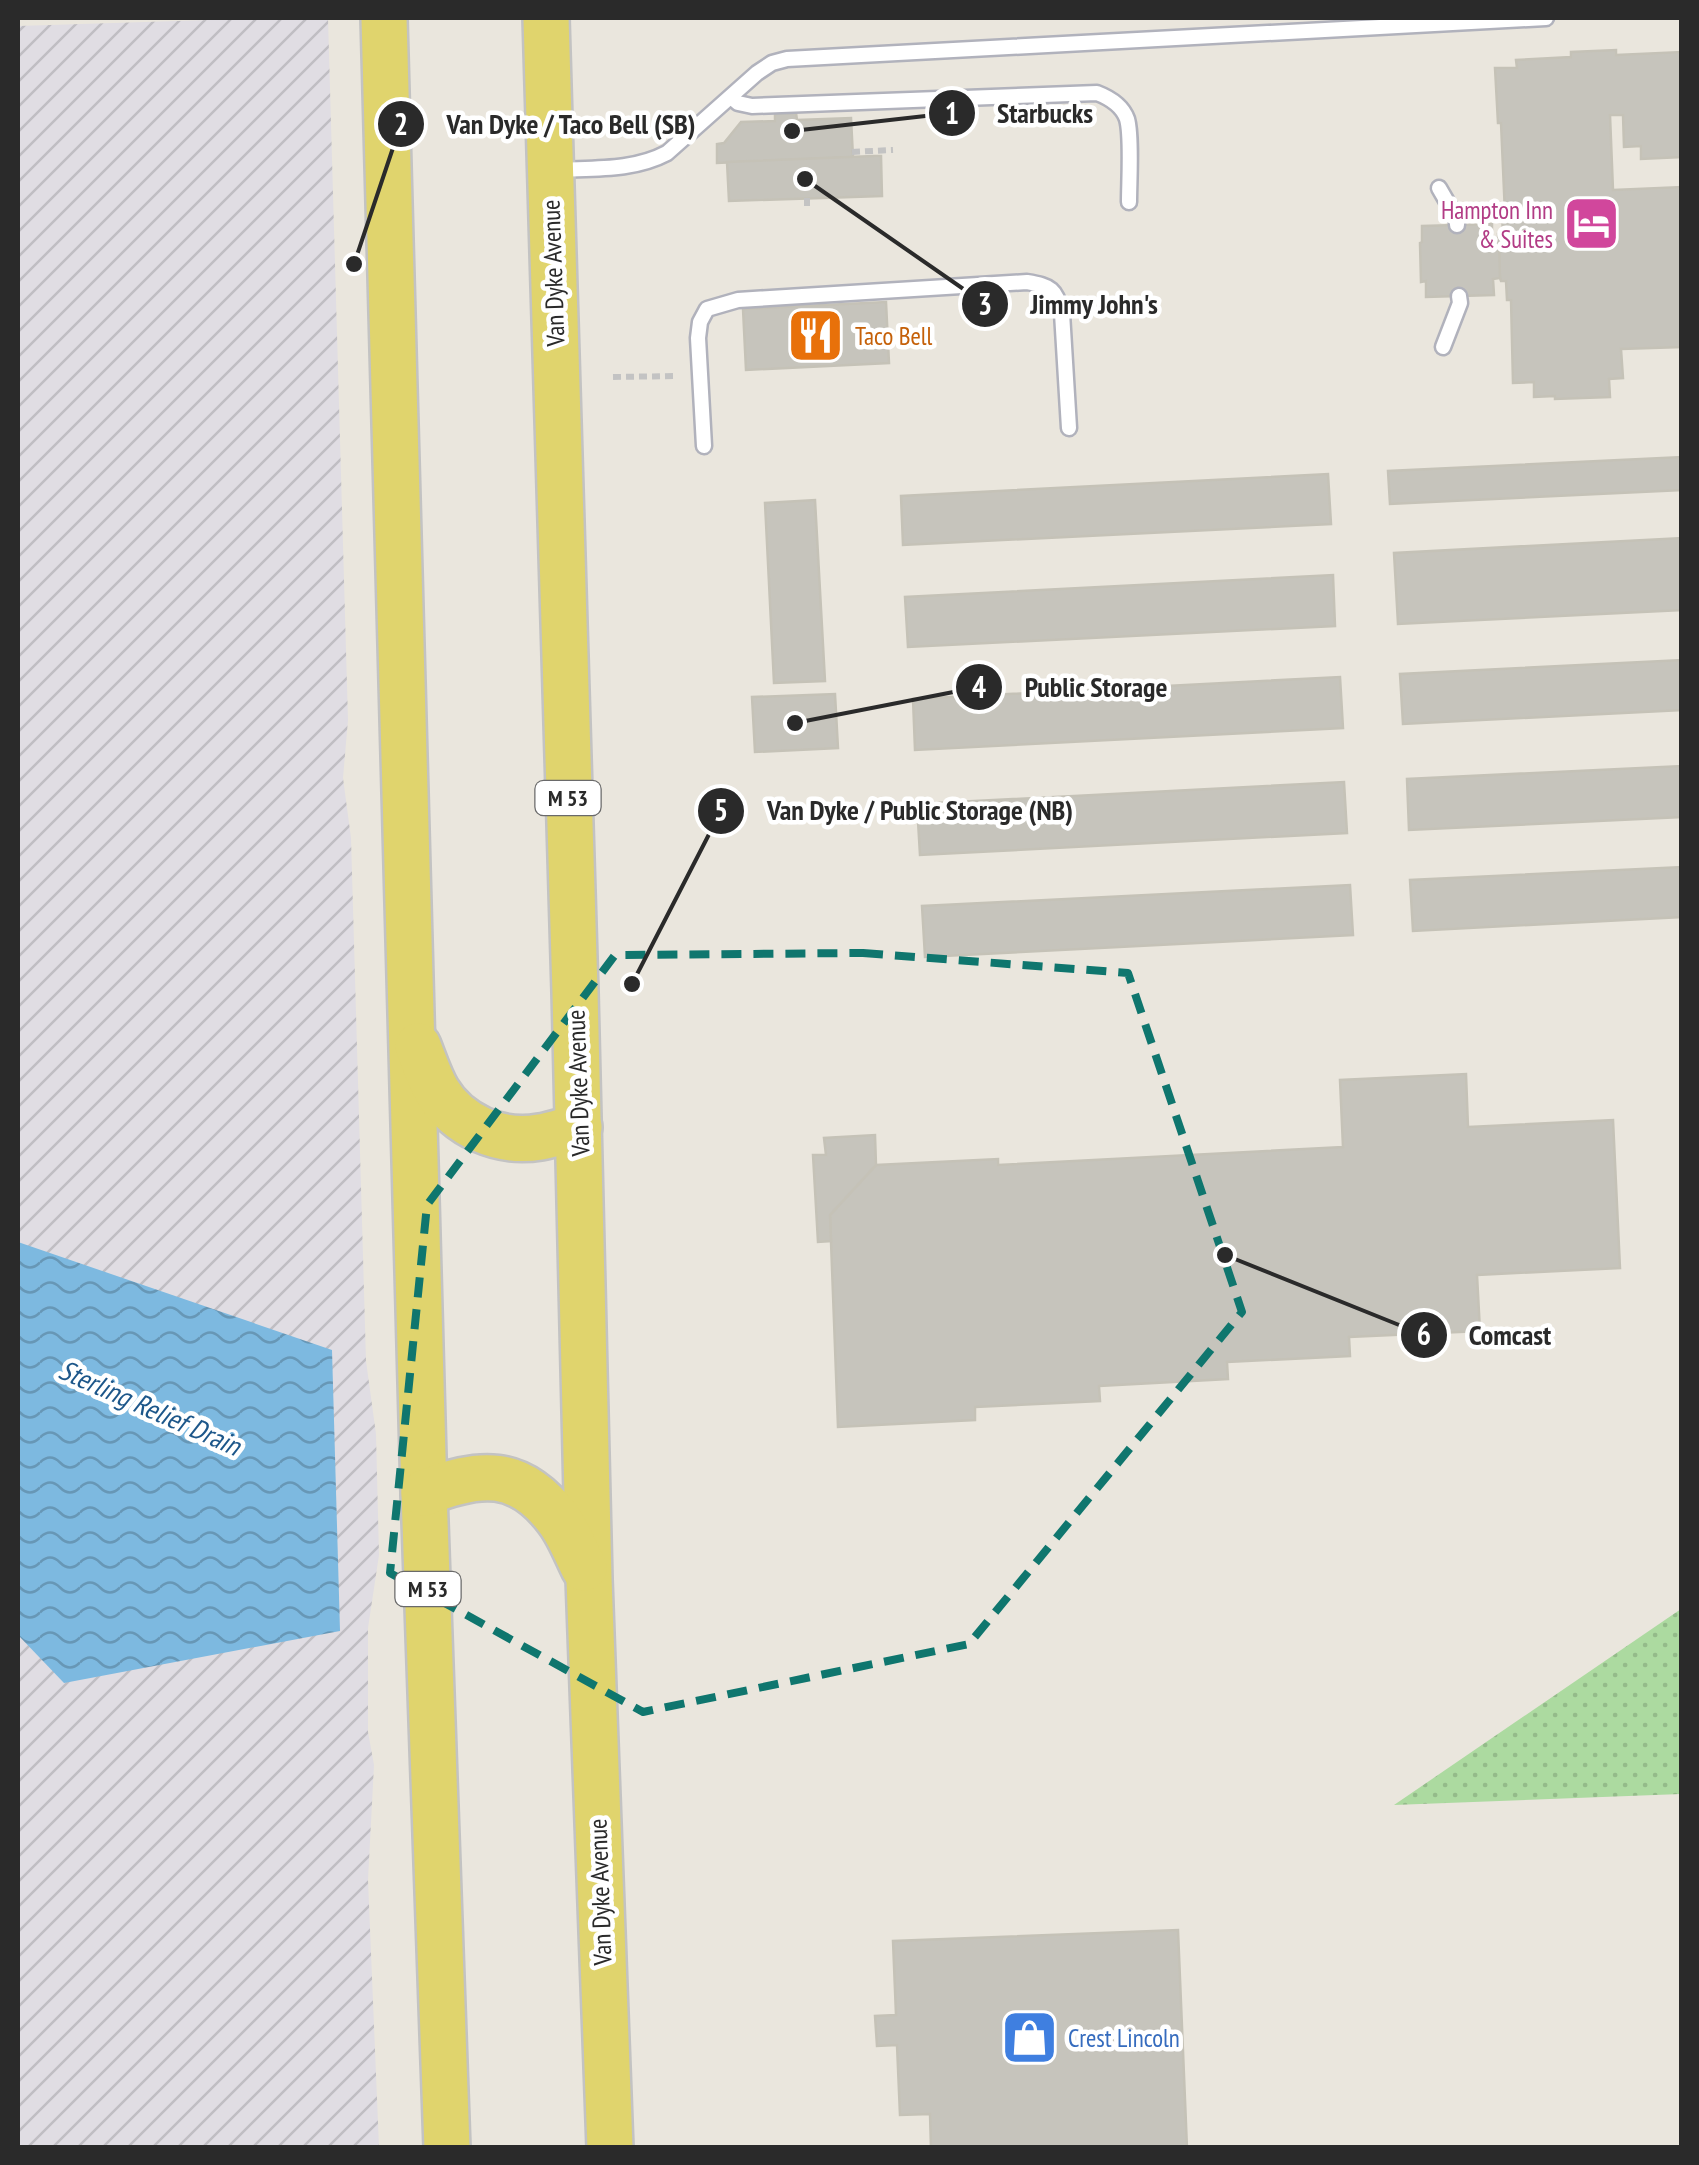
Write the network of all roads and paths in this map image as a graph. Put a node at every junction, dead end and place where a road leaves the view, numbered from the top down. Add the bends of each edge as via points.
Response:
1 (384, 18) edge
2 (546, 18) edge
3 (1546, 18) edge
4 (730, 97) junction
5 (893, 150) dead end
6 (852, 152) dead end
7 (550, 170) junction
8 (1438, 188) dead end
9 (1130, 202) dead end
10 (1457, 225) dead end
11 (1459, 296) dead end
12 (1443, 347) dead end
13 (682, 376) dead end
14 (613, 377) dead end
15 (1069, 428) dead end
16 (704, 446) dead end
17 (412, 1030) junction
18 (579, 1126) junction
19 (424, 1493) junction
20 (590, 1579) junction
21 (446, 2148) edge
22 (610, 2148) edge

1 - 17 main road, M 53
2 - 7 main road, Van Dyke Avenue / M 53
3 - 4 lane via 787,59
4 - 7 lane via 655,159
4 - 9 lane via 752,106 1097,94 1127,119
5 - 6 path
7 - 18 main road, Van Dyke Avenue / M 53
8 - 10 lane
11 - 12 lane
13 - 14 path
15 - 16 lane via 1060,302 1054,290 1027,282 738,300 707,309 698,338
17 - 18 main road via 437,1090 480,1131 538,1138
17 - 19 main road, M 53
18 - 20 main road, Van Dyke Avenue / M 53
19 - 20 main road via 483,1476 512,1481 560,1520
19 - 21 main road, M 53
20 - 22 main road, Van Dyke Avenue / M 53

